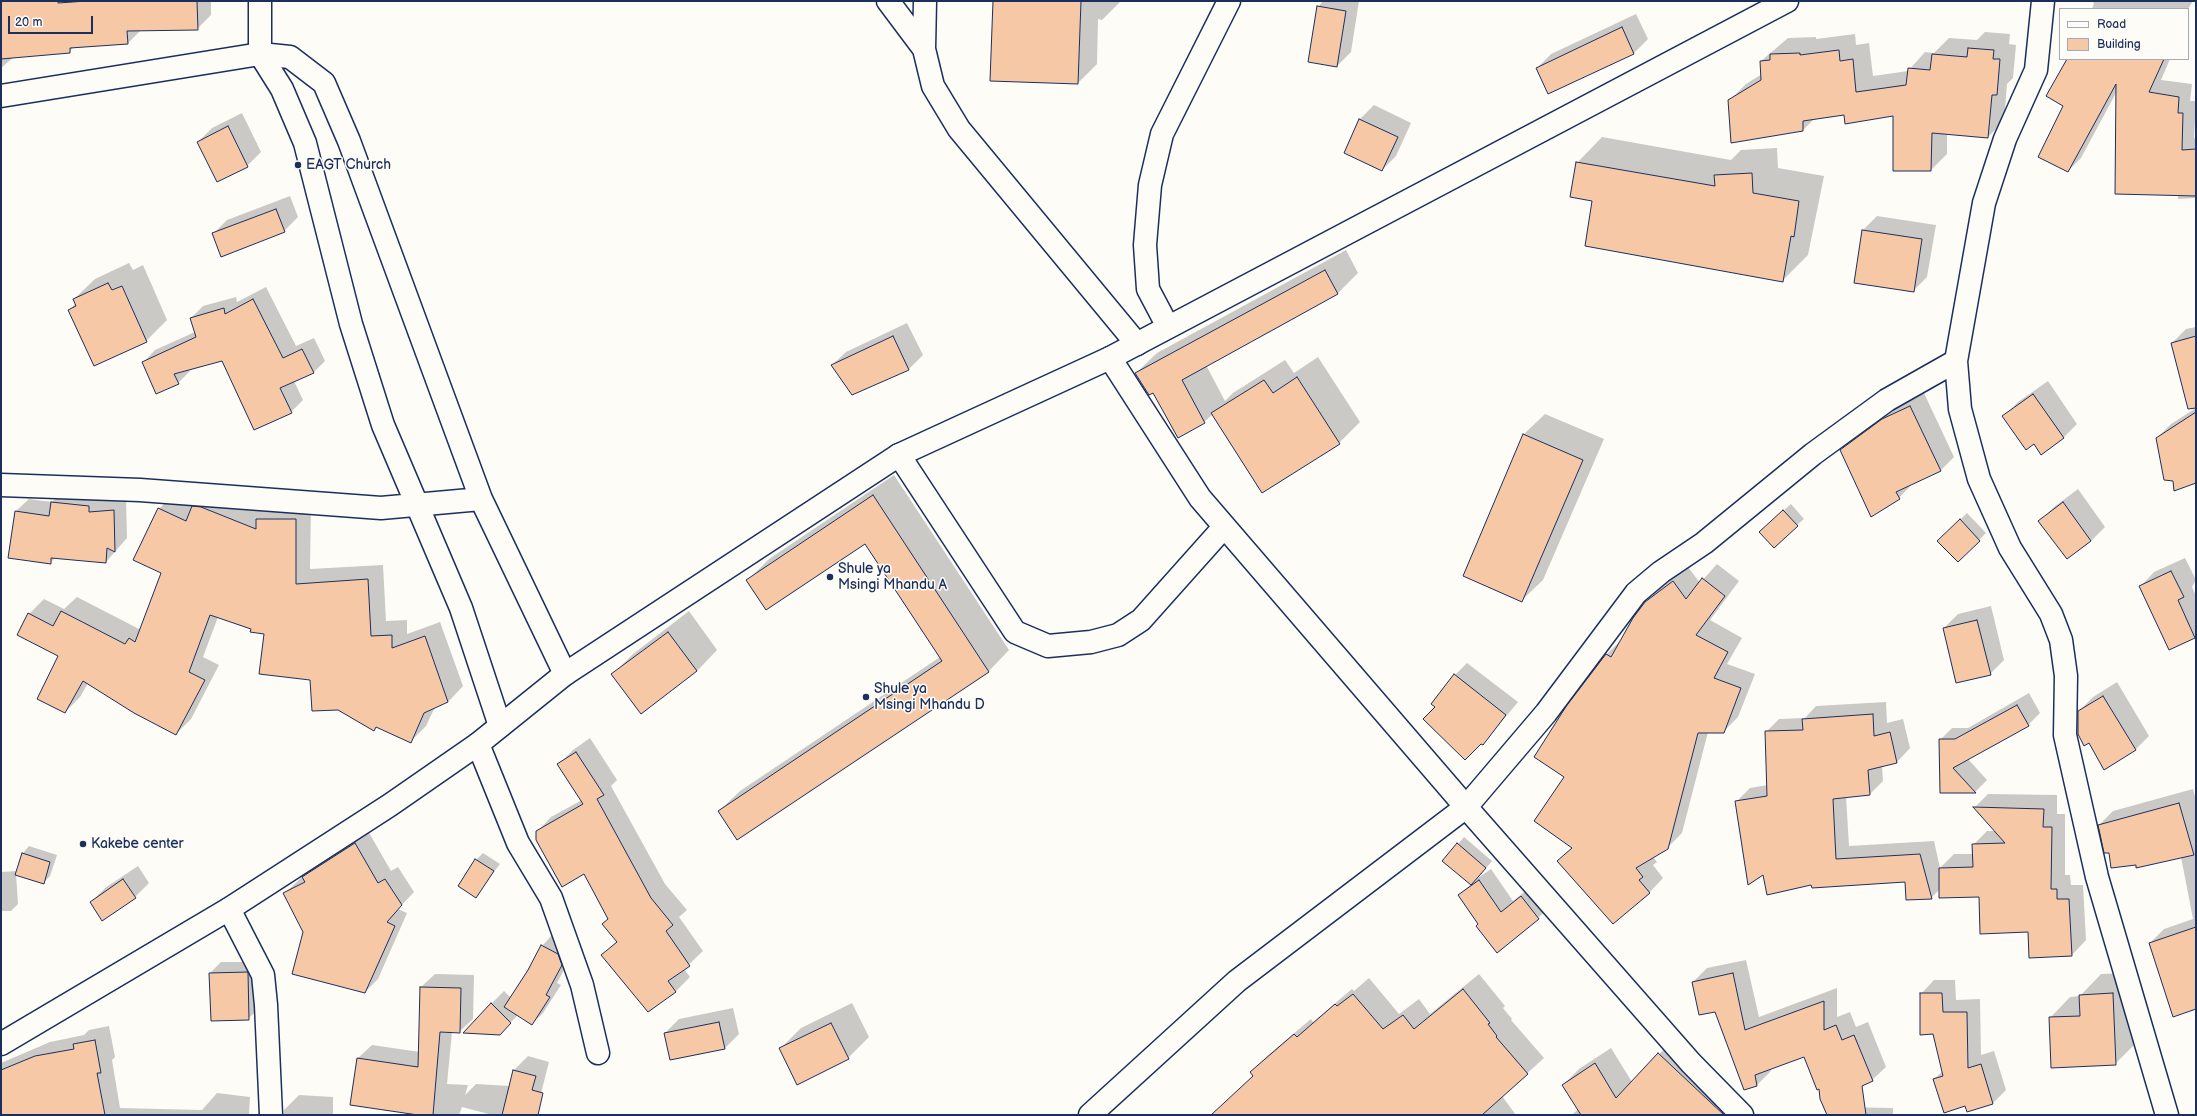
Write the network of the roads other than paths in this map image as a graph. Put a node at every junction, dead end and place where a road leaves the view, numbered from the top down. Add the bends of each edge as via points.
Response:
1 (260, 1) edge
2 (888, 1) edge
3 (925, 1) edge
4 (1229, 1) edge
5 (1787, 1) edge
6 (2043, 1) edge
7 (924, 49) junction
8 (260, 54) junction
9 (1, 96) edge
10 (1168, 328) junction
11 (1137, 344) junction
12 (1110, 358) junction
13 (1956, 361) junction
14 (899, 455) junction
15 (1, 485) edge
16 (481, 499) junction
17 (416, 505) junction
18 (1224, 527) junction
19 (565, 674) junction
20 (500, 726) junction
21 (478, 744) junction
22 (1466, 807) junction
23 (229, 909) junction
24 (1, 1044) edge
25 (598, 1053) dead end
26 (271, 1115) edge
27 (1090, 1115) edge
28 (1742, 1115) edge
29 (2167, 1115) edge

1 - 8 street
2 - 7 street
3 - 7 street
4 - 10 street via 1162,134 1150,184 1144,245 1148,289
5 - 10 street
6 - 13 street via 2036,70 2005,138 1984,203
7 - 11 street via 933,86 958,129
8 - 9 street
8 - 16 street via 290,57 324,83 349,141
8 - 17 street via 282,89 305,143 351,324 383,425
10 - 11 street
11 - 12 street
12 - 14 street
12 - 18 street via 1200,498
13 - 22 street via 1887,400 1813,454 1636,593 1546,712
13 - 29 street via 1960,409 1979,479 2010,548 2050,614 2061,640 2066,676 2067,743 2097,877
14 - 18 street via 1015,632 1048,646 1091,642 1118,635 1141,620
14 - 19 street
15 - 17 street via 140,490 381,508
16 - 17 street
16 - 19 street
17 - 20 street via 461,608
18 - 22 street
19 - 20 street
20 - 21 street
21 - 23 street via 390,805
21 - 25 street via 518,842 551,898 582,985
22 - 27 street via 1237,981
22 - 28 street via 1691,1063
23 - 24 street
23 - 26 street via 263,976

